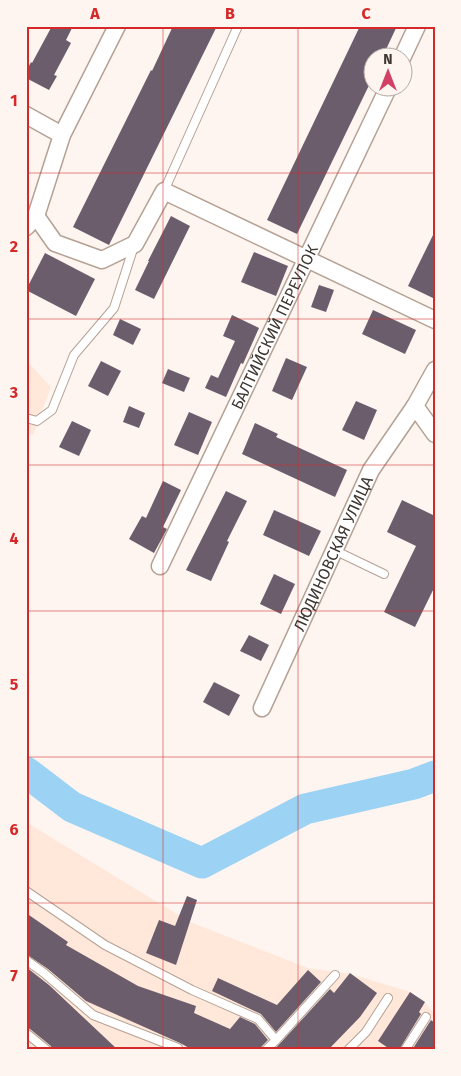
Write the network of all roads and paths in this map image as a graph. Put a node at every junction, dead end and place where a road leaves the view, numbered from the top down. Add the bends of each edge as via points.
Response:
1 (117, 26) edge
2 (238, 26) edge
3 (417, 26) edge
4 (407, 48) edge
5 (383, 98) edge
6 (26, 116) edge
7 (62, 135) junction
8 (164, 191) junction
9 (31, 221) edge
10 (135, 244) junction
11 (306, 260) junction
12 (435, 320) edge
13 (435, 370) edge
14 (415, 406) junction
15 (26, 418) edge
16 (435, 434) edge
17 (334, 550) junction
18 (160, 566) dead end
19 (384, 574) dead end
20 (262, 708) dead end
21 (26, 892) edge
22 (26, 960) edge
23 (335, 975) dead end
24 (388, 998) dead end
25 (426, 1017) dead end
26 (26, 1033) edge
27 (276, 1040) junction
28 (47, 1050) edge
29 (179, 1050) edge
30 (266, 1050) edge
31 (348, 1050) edge
32 (405, 1050) edge

1 - 7 street
2 - 8 lane
3 - 4 street
5 - 11 street, БАЛТИЙСКИЙ ПЕРЕУЛОК
6 - 7 street
7 - 9 street
8 - 10 street
8 - 11 street
9 - 10 street via 54,243 102,260
10 - 15 lane via 114,308 74,355 52,410 37,421
11 - 12 street
11 - 18 street, БАЛТИЙСКИЙ ПЕРЕУЛОК
13 - 14 street, ЛЮДИНОВСКАЯ УЛИЦА
14 - 16 street
14 - 17 street, ЛЮДИНОВСКАЯ УЛИЦА via 371,470
17 - 19 lane
17 - 20 street, ЛЮДИНОВСКАЯ УЛИЦА
21 - 27 lane via 104,945 258,1019
22 - 29 lane via 93,1015
23 - 27 lane
24 - 31 lane via 366,1032
25 - 32 lane
26 - 28 lane
27 - 30 lane

